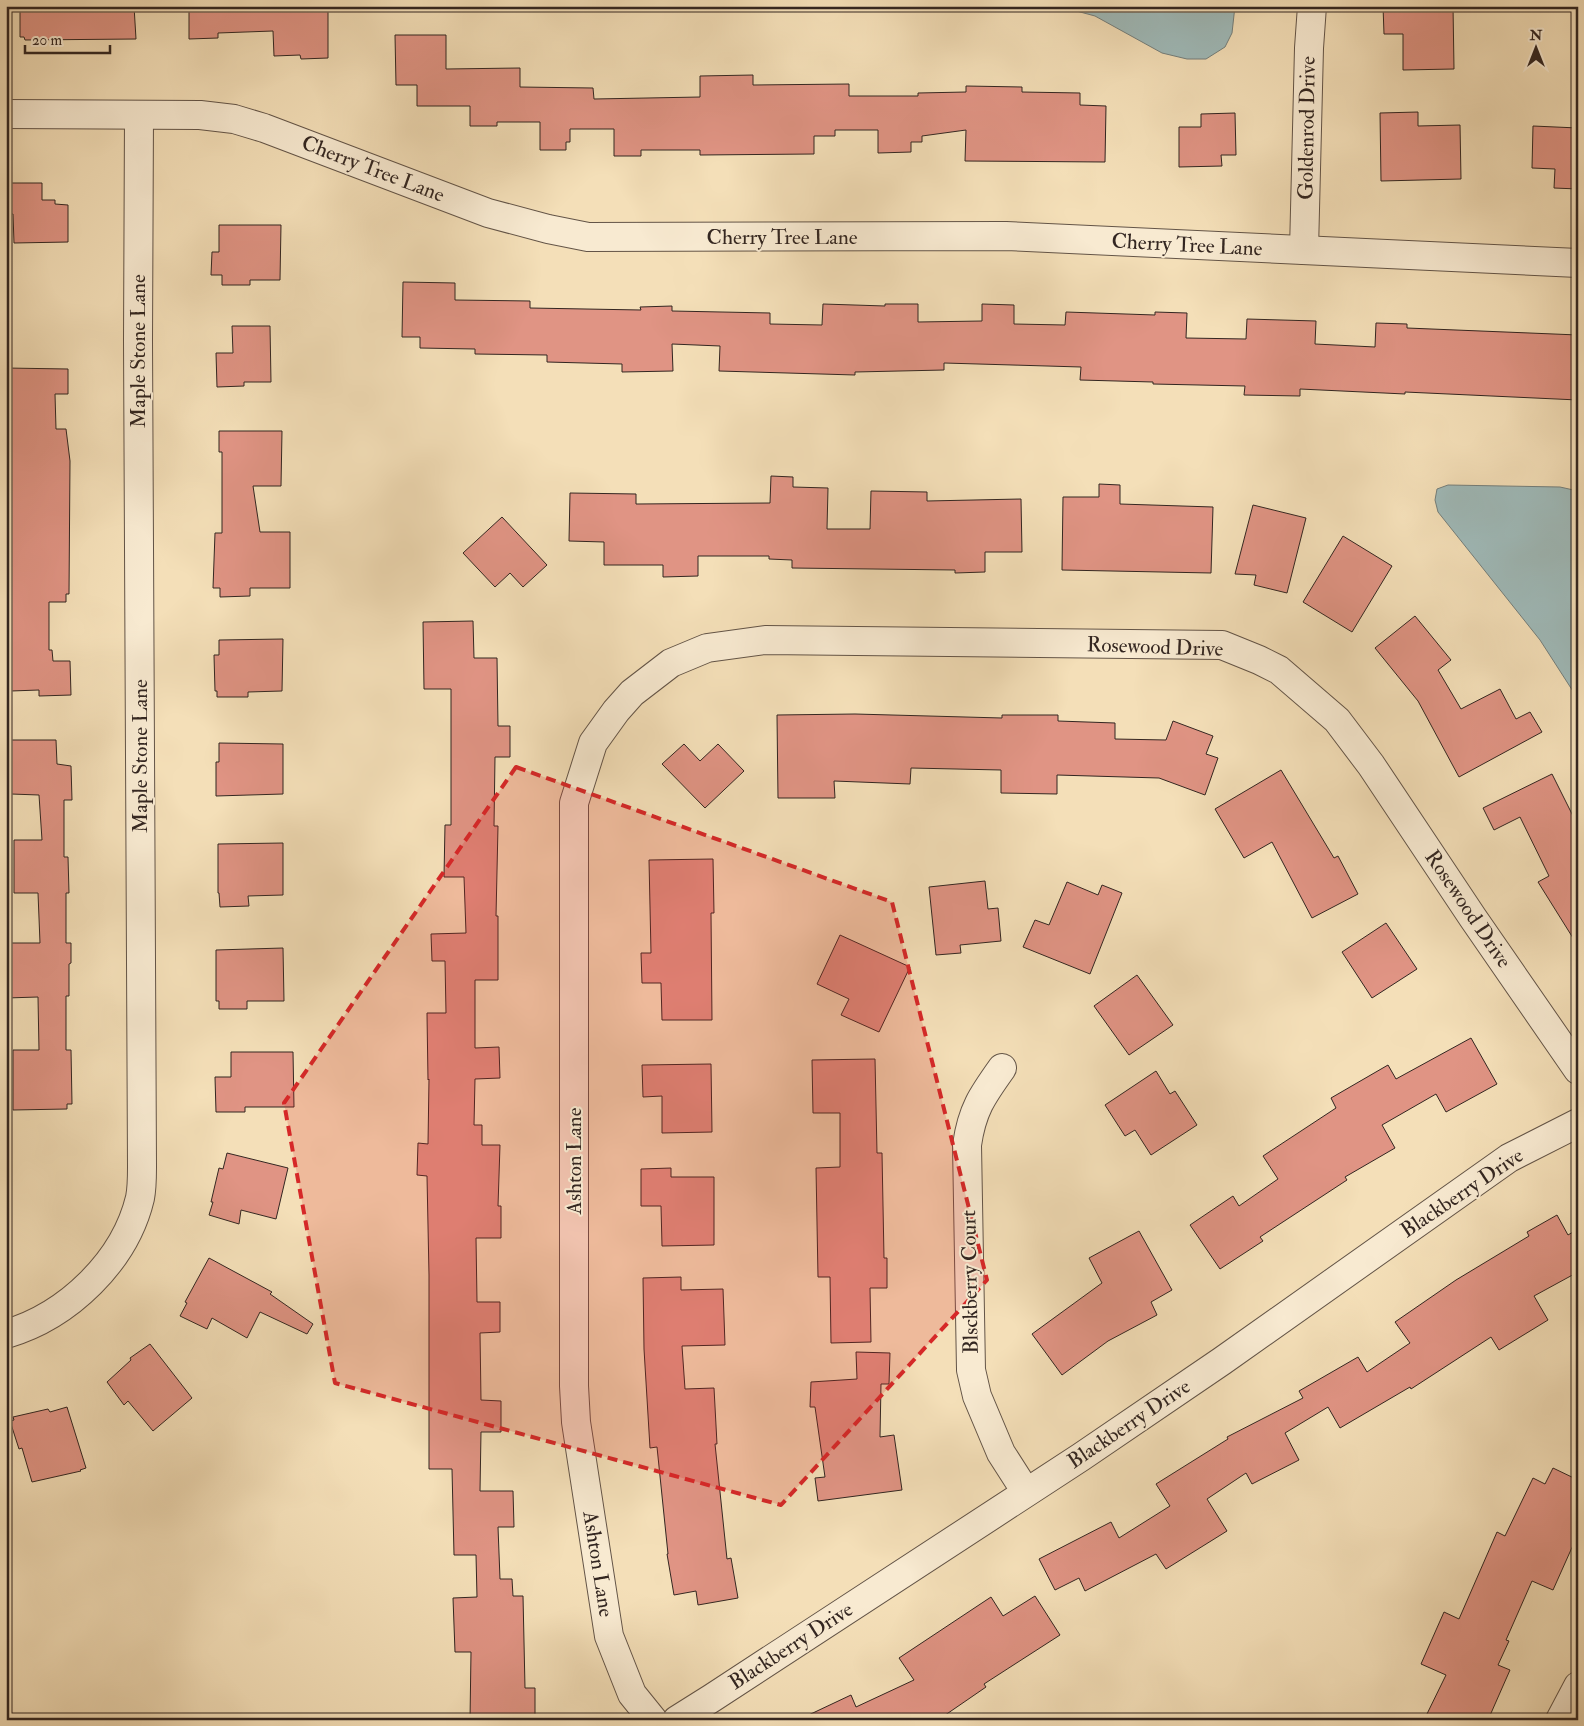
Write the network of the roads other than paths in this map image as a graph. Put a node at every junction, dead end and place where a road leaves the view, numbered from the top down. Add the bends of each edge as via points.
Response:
1 (1312, 6) edge
2 (6, 114) edge
3 (139, 115) junction
4 (1304, 250) junction
5 (1578, 263) edge
6 (707, 648) joint
7 (1002, 1068) dead end
8 (1578, 1070) edge
9 (1578, 1123) edge
10 (6, 1334) edge
11 (1026, 1492) junction
12 (1578, 1686) edge
13 (653, 1720) edge
14 (676, 1720) edge
15 (1560, 1720) edge

1 - 4 street, Goldenrod Drive
2 - 3 street, Cherry Tree Lane
3 - 4 street, Cherry Tree Lane via 200,115 234,119 488,213 588,237 1006,236
3 - 10 street, Maple Stone Lane via 140,1197 128,1230 111,1259 88,1287 39,1322
4 - 5 street, Cherry Tree Lane
6 - 8 street, Rosewood Drive via 765,640 1222,645 1259,660 1279,670 1337,720
6 - 13 street, Ashton Lane via 671,663 632,693 616,711 593,743 574,803 576,1422 609,1636 632,1694
7 - 11 street, Blsckberry Court via 981,1098 970,1124 967,1145 971,1370 977,1396 1001,1454
9 - 11 street, Blackberry Drive via 1508,1158 1222,1361
11 - 14 street, Blackberry Drive
12 - 15 street

